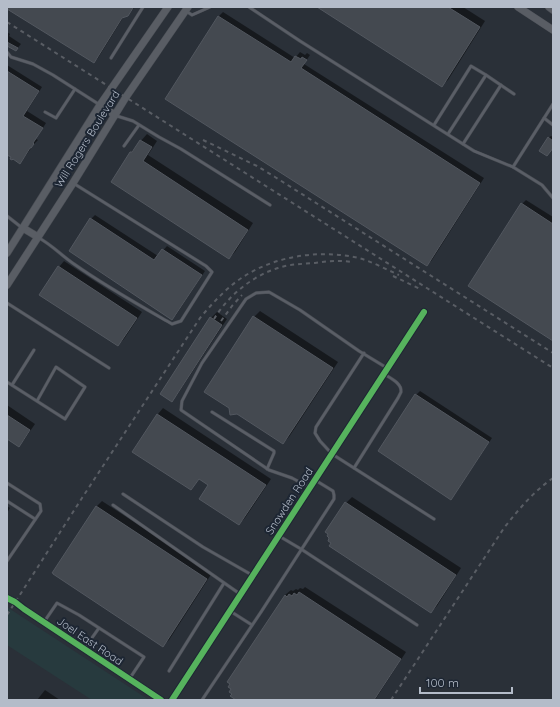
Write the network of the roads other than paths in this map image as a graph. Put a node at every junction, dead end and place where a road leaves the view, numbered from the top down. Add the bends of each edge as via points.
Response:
1 (143, 7) edge
2 (168, 7) edge
3 (210, 7) edge
4 (249, 7) edge
5 (518, 7) edge
6 (549, 7) edge
7 (184, 8) edge
8 (553, 10) edge
9 (553, 30) edge
10 (7, 52) edge
11 (111, 58) dead end
12 (486, 75) junction
13 (501, 85) junction
14 (75, 89) junction
15 (514, 94) dead end
16 (553, 104) edge
17 (100, 105) junction
18 (45, 112) dead end
19 (115, 115) junction
20 (544, 118) junction
21 (139, 124) junction
22 (434, 125) junction
23 (553, 125) edge
24 (448, 134) junction
25 (463, 144) junction
26 (124, 146) dead end
27 (513, 167) junction
28 (73, 183) junction
29 (553, 198) edge
30 (270, 205) dead end
31 (7, 216) edge
32 (23, 228) junction
33 (38, 237) junction
34 (7, 253) edge
35 (7, 285) edge
36 (7, 303) edge
37 (424, 312) dead end
38 (34, 350) dead end
39 (364, 353) junction
40 (109, 368) dead end
41 (387, 368) junction
42 (384, 374) junction
43 (7, 382) edge
44 (12, 385) junction
45 (36, 400) junction
46 (212, 412) dead end
47 (332, 454) junction
48 (354, 468) junction
49 (267, 469) junction
50 (315, 480) junction
51 (7, 483) edge
52 (310, 487) junction
53 (123, 494) dead end
54 (7, 501) edge
55 (113, 505) dead end
56 (35, 519) junction
57 (434, 519) dead end
58 (278, 536) junction
59 (301, 549) junction
60 (7, 561) edge
61 (253, 575) junction
62 (224, 583) junction
63 (240, 594) junction
64 (7, 598) edge
65 (230, 610) junction
66 (44, 622) junction
67 (417, 625) dead end
68 (252, 626) junction
69 (99, 628) junction
70 (84, 649) junction
71 (169, 671) dead end
72 (129, 679) junction
73 (161, 700) edge
74 (172, 700) edge
75 (202, 700) edge

1 - 11 lane
2 - 17 main road, Will Rogers Boulevard
3 - 7 lane via 192,15
4 - 22 lane
5 - 9 main road
6 - 8 main road
7 - 19 main road, Will Rogers Boulevard
10 - 14 lane via 12,57 33,64
12 - 13 lane
12 - 22 lane via 471,66
12 - 24 lane
13 - 15 lane
13 - 25 lane
14 - 17 lane
14 - 18 lane via 56,118
16 - 20 lane
17 - 19 main road
17 - 32 main road, Will Rogers Boulevard
19 - 21 lane
19 - 28 main road, Will Rogers Boulevard
20 - 23 lane
20 - 27 lane
21 - 26 lane
21 - 30 lane
22 - 24 lane
24 - 25 lane
25 - 27 lane
27 - 29 lane via 542,185
28 - 33 main road, Will Rogers Boulevard
28 - 33 lane via 212,272 181,321 172,324 114,291
31 - 32 lane
32 - 33 main road
32 - 34 main road, Will Rogers Boulevard
33 - 35 main road, Will Rogers Boulevard
36 - 40 lane
37 - 41 street, Snowden Road
38 - 44 lane
39 - 41 lane
39 - 47 lane via 316,427 315,433
39 - 49 lane via 269,292 256,293 246,299 202,362 182,401 181,410
41 - 42 street, Snowden Road
42 - 47 street, Snowden Road
42 - 48 lane via 397,382 401,392
43 - 44 lane
44 - 45 lane
45 - 45 lane via 65,419 85,387 56,367
46 - 49 lane via 274,451
47 - 48 lane
47 - 50 street, Snowden Road
48 - 57 lane
49 - 52 lane
50 - 52 street, Snowden Road
50 - 59 lane via 333,491 334,499
51 - 56 lane via 40,504 41,511
52 - 58 street, Snowden Road
53 - 61 lane via 203,547
54 - 56 lane
55 - 62 lane
56 - 60 lane
58 - 59 lane
58 - 61 street, Snowden Road
59 - 67 lane
59 - 68 lane
61 - 63 street, Snowden Road
62 - 63 lane
62 - 71 lane
63 - 65 street, Snowden Road
64 - 66 street, Joel East Road
65 - 68 lane
65 - 74 street, Snowden Road
66 - 69 lane via 57,603
66 - 70 street, Joel East Road
68 - 75 lane
69 - 70 lane
69 - 72 lane via 144,657
70 - 72 street, Joel East Road
72 - 73 street, Joel East Road

